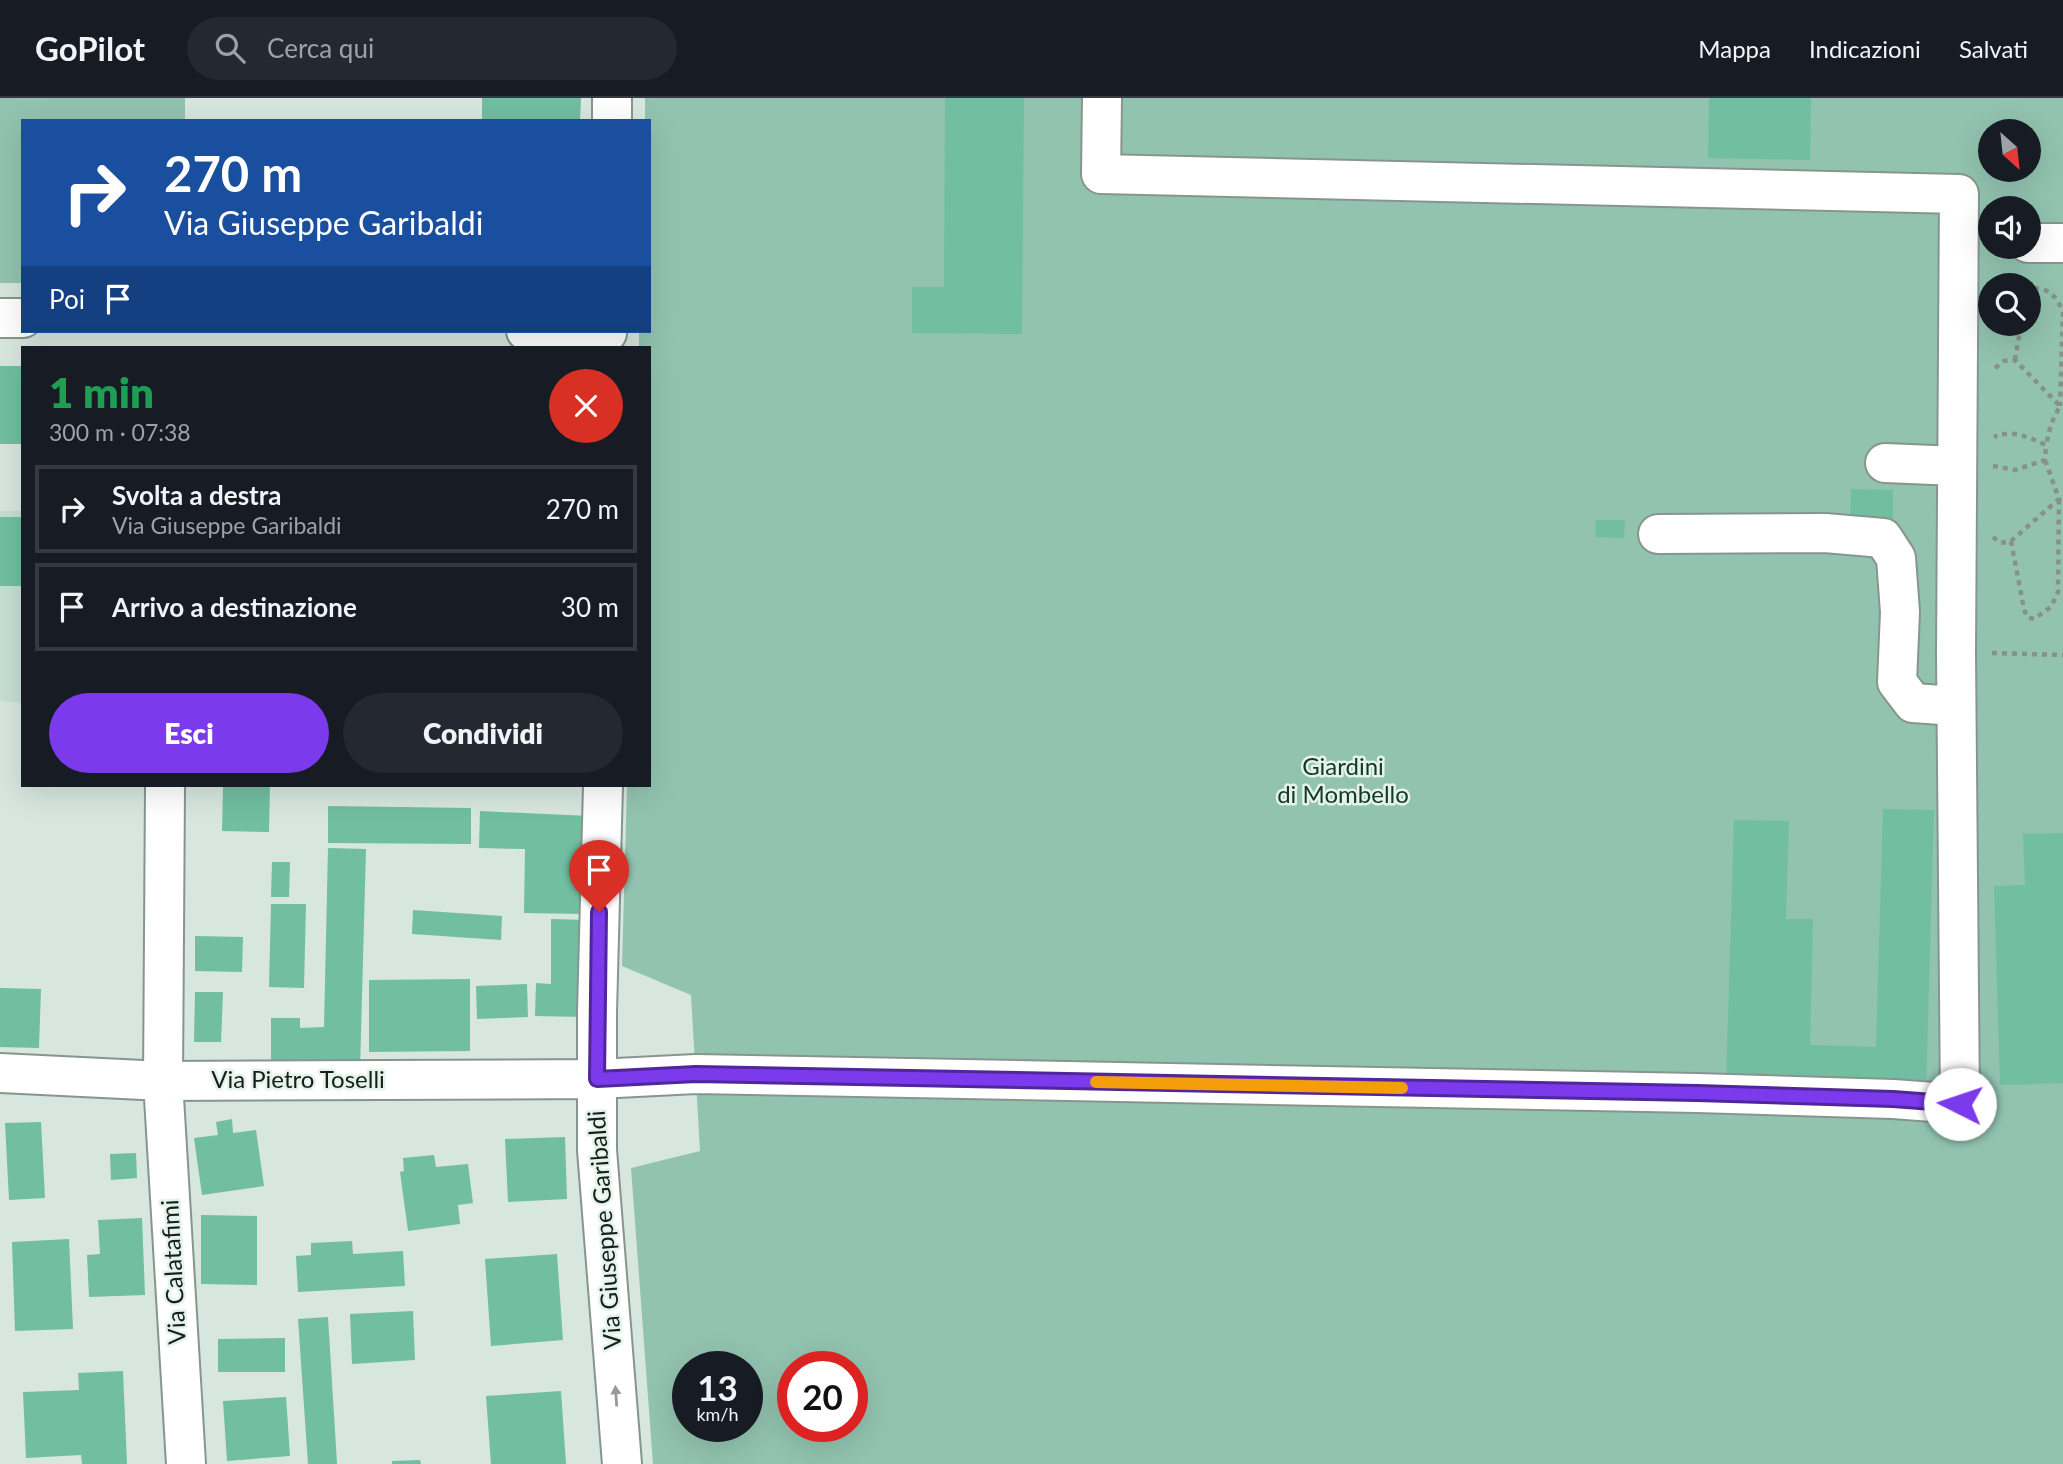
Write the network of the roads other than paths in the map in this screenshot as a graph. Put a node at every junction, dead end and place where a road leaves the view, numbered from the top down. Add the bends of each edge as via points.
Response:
1 (612, 98) edge
2 (1102, 98) edge
3 (612, 119) edge
4 (1974, 242) edge
5 (2041, 243) edge
6 (2063, 243) edge
7 (0, 318) edge
8 (21, 318) edge
9 (553, 333) edge
10 (607, 337) edge
11 (1975, 456) junction
12 (1885, 463) dead end
13 (1658, 534) dead end
14 (1956, 706) junction
15 (165, 787) edge
16 (603, 787) edge
17 (0, 1073) edge
18 (597, 1079) junction
19 (163, 1081) junction
20 (186, 1464) edge
21 (622, 1464) edge

1 - 3 street
2 - 4 street via 1101,174 1959,194
4 - 11 street
5 - 6 street
7 - 8 street
9 - 10 street
11 - 12 street
11 - 14 street via 1956,653
13 - 14 street via 1883,538 1896,558 1900,612 1897,682 1913,703
14 - 18 street, Via Pietro Toselli via 1960,1104 1697,1093 710,1075
15 - 19 street, Via Calatafimi
16 - 18 street, Via Giuseppe Garibaldi
17 - 19 street, Via Pietro Toselli
18 - 19 street, Via Pietro Toselli
21 -> 18 street, Via Giuseppe Garibaldi via 597,1150
19 - 20 street, Via Calatafimi

